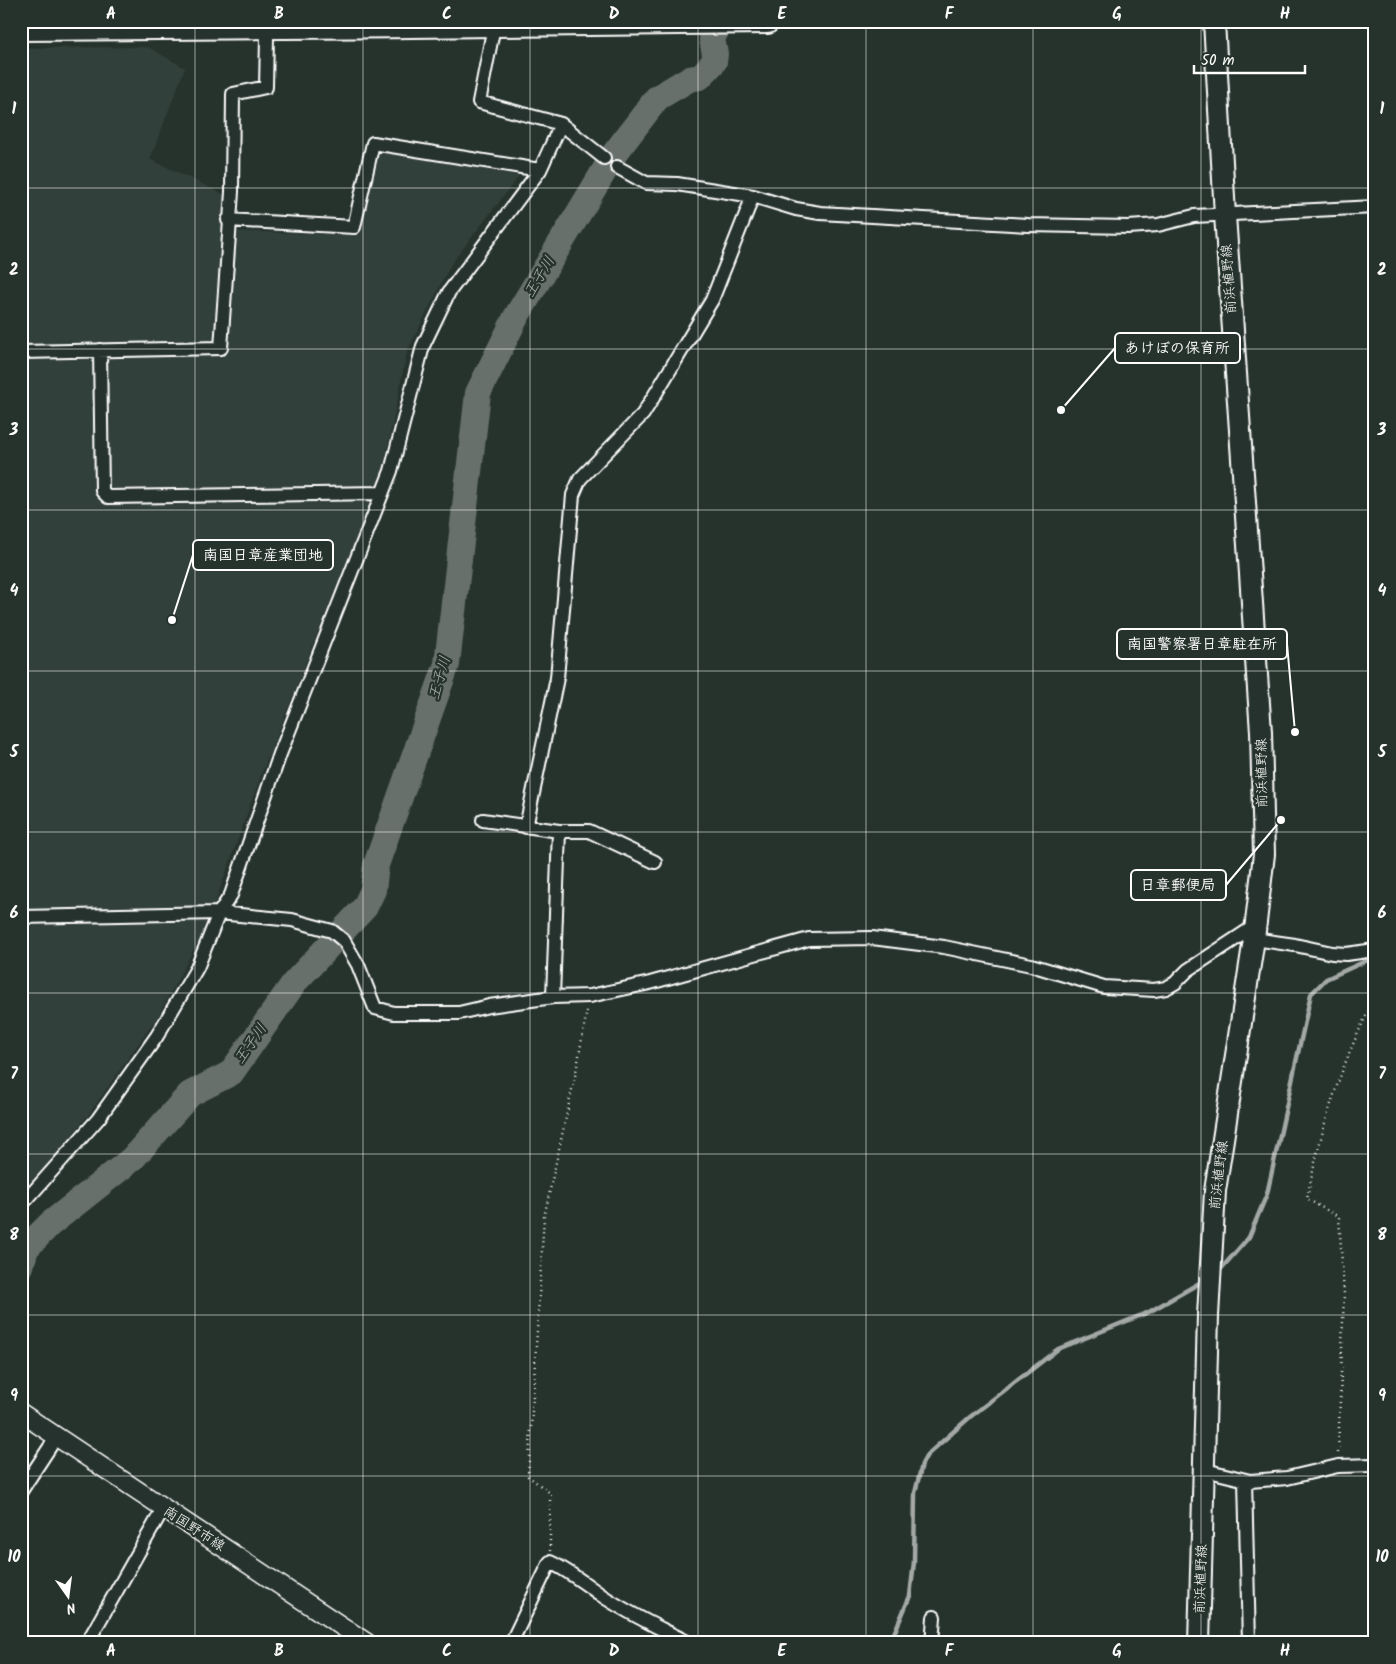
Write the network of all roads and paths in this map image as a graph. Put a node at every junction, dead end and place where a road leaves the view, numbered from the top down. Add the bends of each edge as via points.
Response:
1 (767, 21) edge
2 (1214, 21) edge
3 (259, 23) edge
4 (494, 26) junction
5 (21, 28) edge
6 (561, 124) junction
7 (604, 158) dead end
8 (617, 167) dead end
9 (540, 170) junction
10 (753, 196) junction
11 (1375, 207) edge
12 (1224, 215) junction
13 (228, 220) junction
14 (100, 350) junction
15 (21, 352) edge
16 (382, 494) junction
17 (483, 820) dead end
18 (526, 827) junction
19 (559, 831) junction
20 (655, 862) dead end
21 (219, 913) junction
22 (21, 916) edge
23 (1254, 933) junction
24 (1375, 950) edge
25 (590, 996) junction
26 (553, 997) junction
27 (1375, 998) edge
28 (21, 1202) edge
29 (21, 1413) edge
30 (57, 1436) junction
31 (1375, 1465) edge
32 (1338, 1466) junction
33 (1205, 1470) junction
34 (1245, 1480) junction
35 (21, 1491) edge
36 (163, 1509) junction
37 (550, 1562) junction
38 (934, 1617) dead end
39 (87, 1643) edge
40 (367, 1643) edge
41 (511, 1643) edge
42 (689, 1643) edge
43 (932, 1643) edge
44 (1199, 1643) edge
45 (1249, 1643) edge

1 - 4 highway
2 - 12 main road, 前浜植野線
3 - 4 highway
3 - 5 highway via 195,27
3 - 13 street via 267,37 266,87 233,94 232,192
4 - 6 street via 479,102
6 - 7 street
6 - 9 street
8 - 10 street via 646,183 677,184
9 - 13 street via 374,144 354,227
9 - 16 street via 449,292 423,346 391,471
10 - 12 street via 796,209 828,214 1028,225 1128,227 1158,225 1194,216
10 - 18 street via 712,300 643,414 580,479 573,495 557,678
11 - 12 street
12 - 23 main road, 前浜植野線 via 1261,732 1264,854
13 - 14 street via 221,348
14 - 15 street
14 - 16 street via 102,491 108,497
16 - 21 street via 280,754 231,895
17 - 18 street
18 - 19 street
19 - 20 street via 597,834
19 - 26 street
21 - 22 street
21 - 26 street via 292,920 332,931 344,941 358,965 375,1008 383,1012 459,1013
21 - 28 street via 197,968 157,1036 98,1119
23 - 24 street via 1332,953
23 - 25 street via 1188,970 1175,983 1154,990 1104,987 1031,965 944,947 872,938 809,939 650,983
23 - 33 main road, 前浜植野線 via 1216,1191 1208,1316
25 - 26 street
25 - 37 path via 544,1217 528,1476 550,1493
27 - 32 path via 1337,1084 1318,1143 1307,1199 1339,1216 1344,1294
29 - 30 main road, 南国野市線
30 - 35 street
30 - 36 main road, 南国野市線
31 - 32 street
32 - 34 street via 1287,1478
33 - 34 street
33 - 44 main road, 前浜植野線
34 - 45 street
36 - 39 street
36 - 40 main road, 南国野市線
37 - 41 street
37 - 42 street via 635,1615
38 - 43 street

